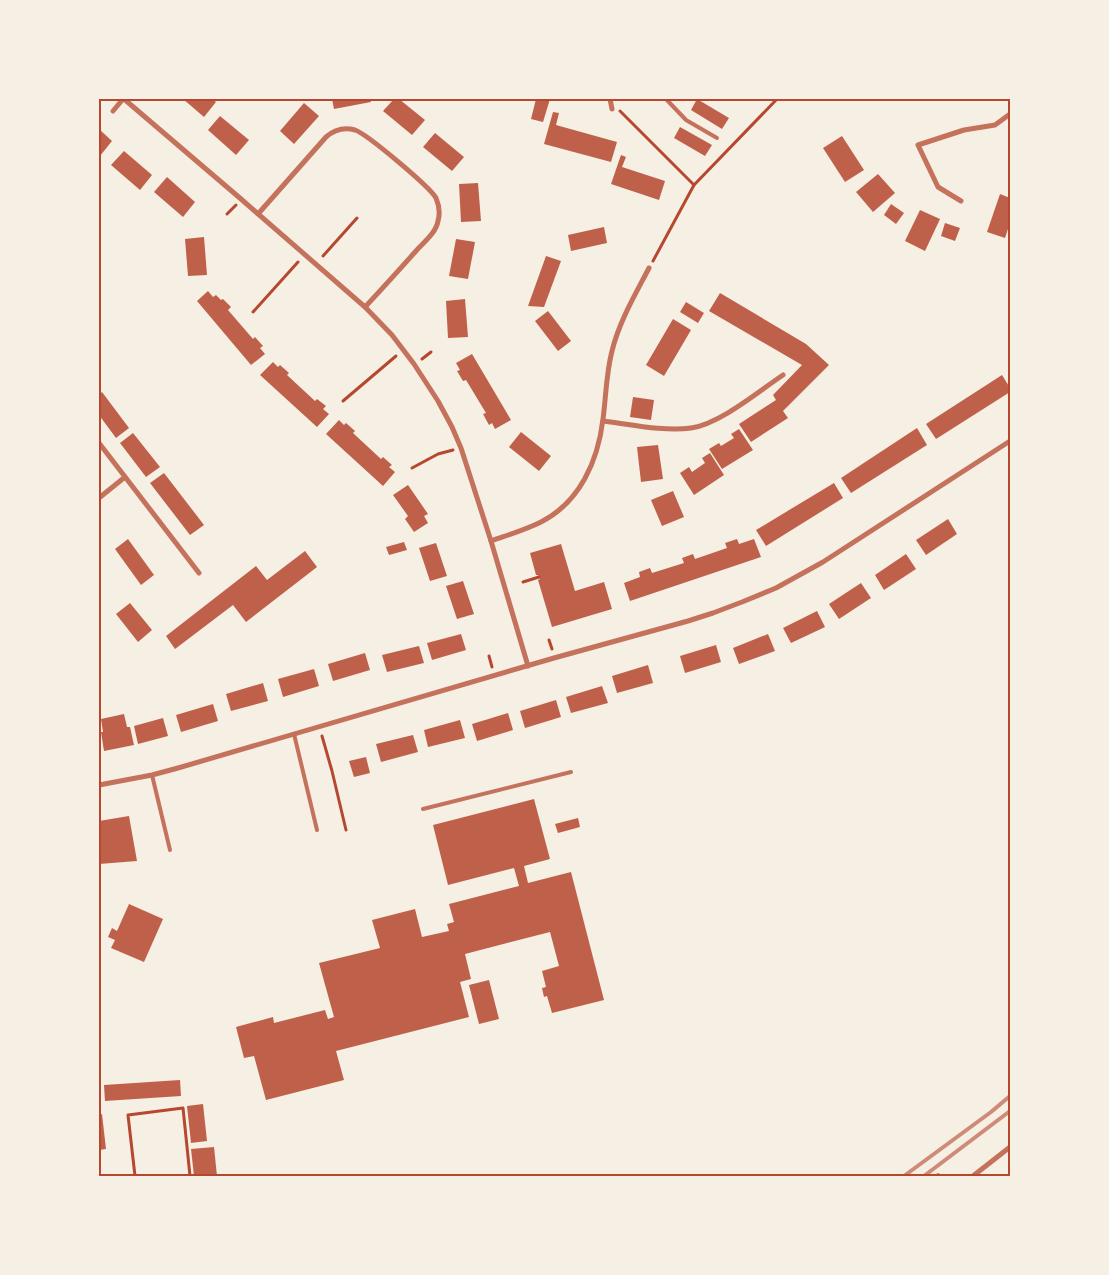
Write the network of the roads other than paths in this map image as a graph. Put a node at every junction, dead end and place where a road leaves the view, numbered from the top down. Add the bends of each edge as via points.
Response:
1 (124, 99) edge
2 (610, 99) edge
3 (666, 99) edge
4 (612, 110) road end
5 (113, 111) dead end
6 (1010, 114) edge
7 (717, 138) dead end
8 (961, 201) dead end
9 (258, 214) junction
10 (649, 268) road end
11 (365, 308) junction
12 (783, 375) dead end
13 (603, 421) junction
14 (1010, 442) edge
15 (99, 443) edge
16 (125, 477) junction
17 (99, 498) edge
18 (491, 541) junction
19 (199, 573) dead end
20 (528, 666) junction
21 (294, 734) junction
22 (571, 772) dead end
23 (152, 775) junction
24 (99, 785) edge
25 (424, 809) dead end
26 (317, 830) dead end
27 (170, 850) dead end
28 (1010, 1147) edge
29 (973, 1176) edge

1 - 5 street
1 - 9 street
2 - 4 street
3 - 7 lane via 686,120
6 - 8 street via 995,125 964,130 918,145 938,187
9 - 11 street
9 - 11 street via 326,137 342,129 356,130 370,138 433,195 439,215 434,230
10 - 13 street via 612,350
11 - 18 street via 404,350 438,401 460,448
12 - 13 street via 727,413 703,425 677,429
13 - 18 street via 589,472 567,503 541,522
14 - 20 street via 831,557 776,588 713,613
15 - 16 street
16 - 17 street
16 - 19 street
18 - 20 street
20 - 21 street
21 - 23 street
21 - 26 lane
22 - 25 lane
23 - 24 street
23 - 27 lane
28 - 29 street

